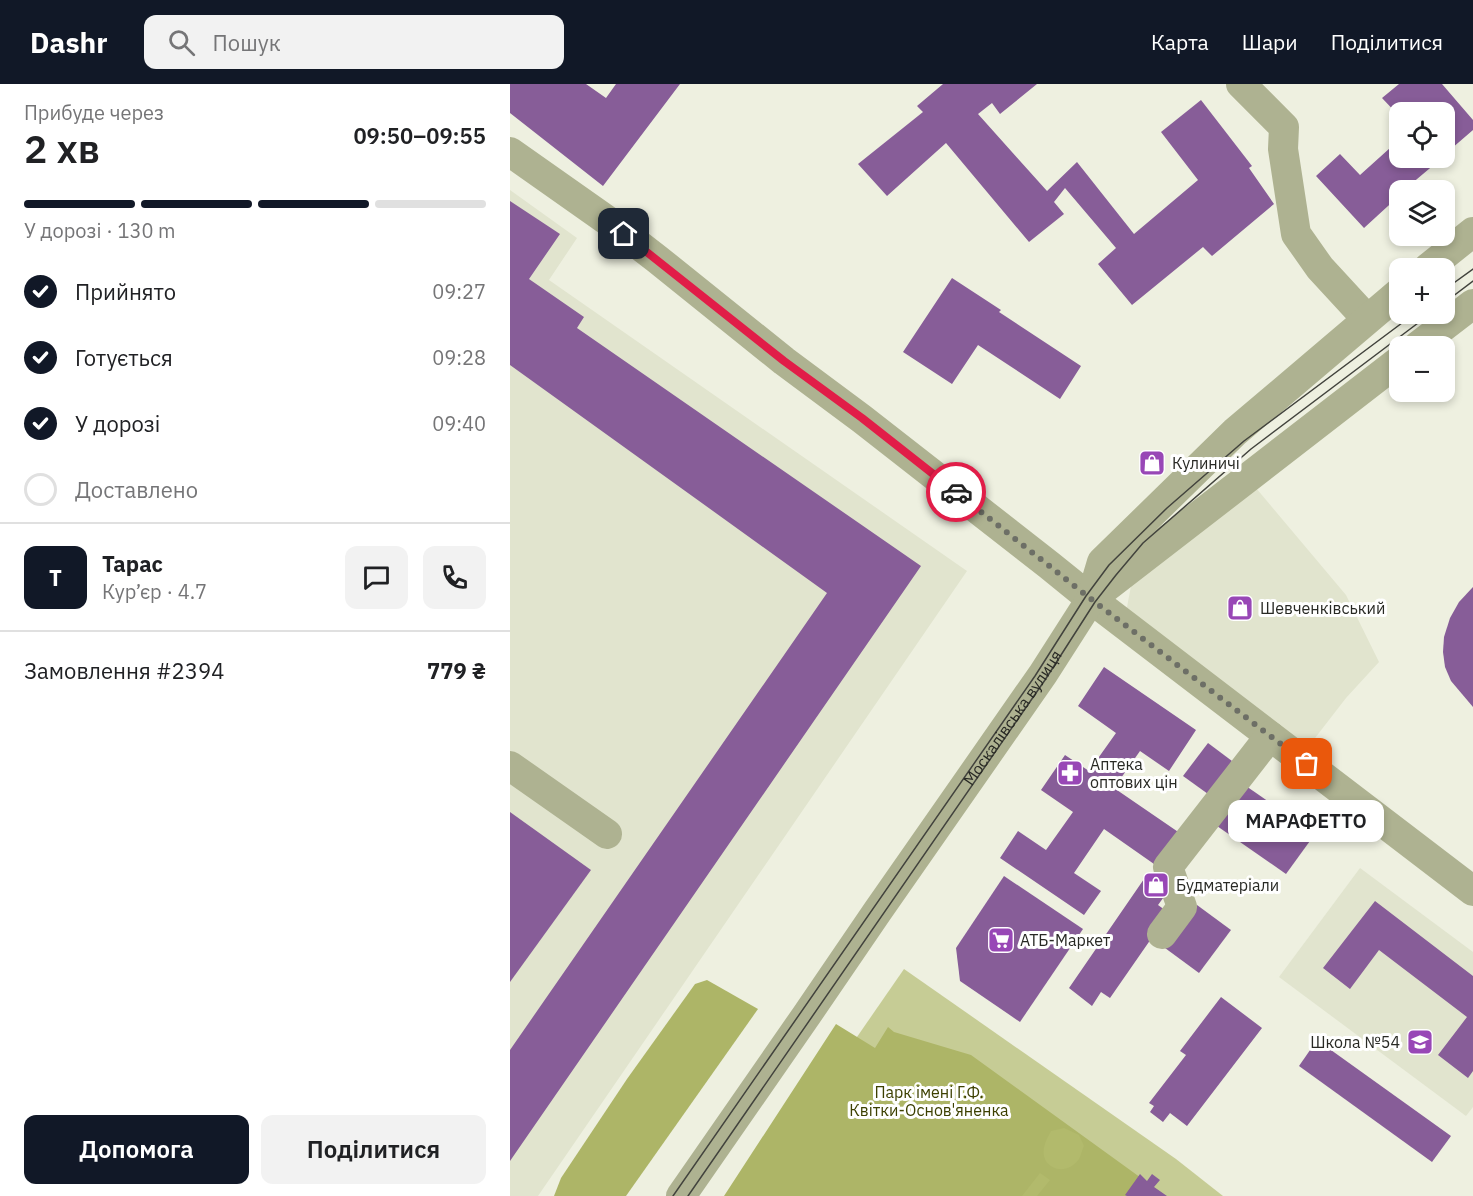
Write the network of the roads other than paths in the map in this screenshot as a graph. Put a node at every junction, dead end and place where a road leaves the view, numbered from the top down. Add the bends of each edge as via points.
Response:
1 (1240, 84) edge
2 (510, 152) edge
3 (1473, 232) edge
4 (1440, 258) edge
5 (1389, 301) edge
6 (1473, 304) edge
7 (1366, 319) junction
8 (1431, 336) edge
9 (1389, 369) edge
10 (1091, 599) junction
11 (1270, 736) junction
12 (510, 766) edge
13 (607, 834) dead end
14 (1473, 891) edge
15 (1162, 934) dead end
16 (681, 1196) edge

1 - 7 street via 1284,127 1283,149 1296,234 1320,268
2 - 10 street via 608,221
3 - 4 street
5 - 7 street, Москалівська вулиця
6 - 8 street
7 - 10 street, Москалівська вулиця via 1235,432 1102,562
9 - 10 street
10 - 11 street
10 - 16 street, Москалівська вулиця
11 - 14 street
11 - 15 street via 1168,867 1182,907
12 - 13 street

